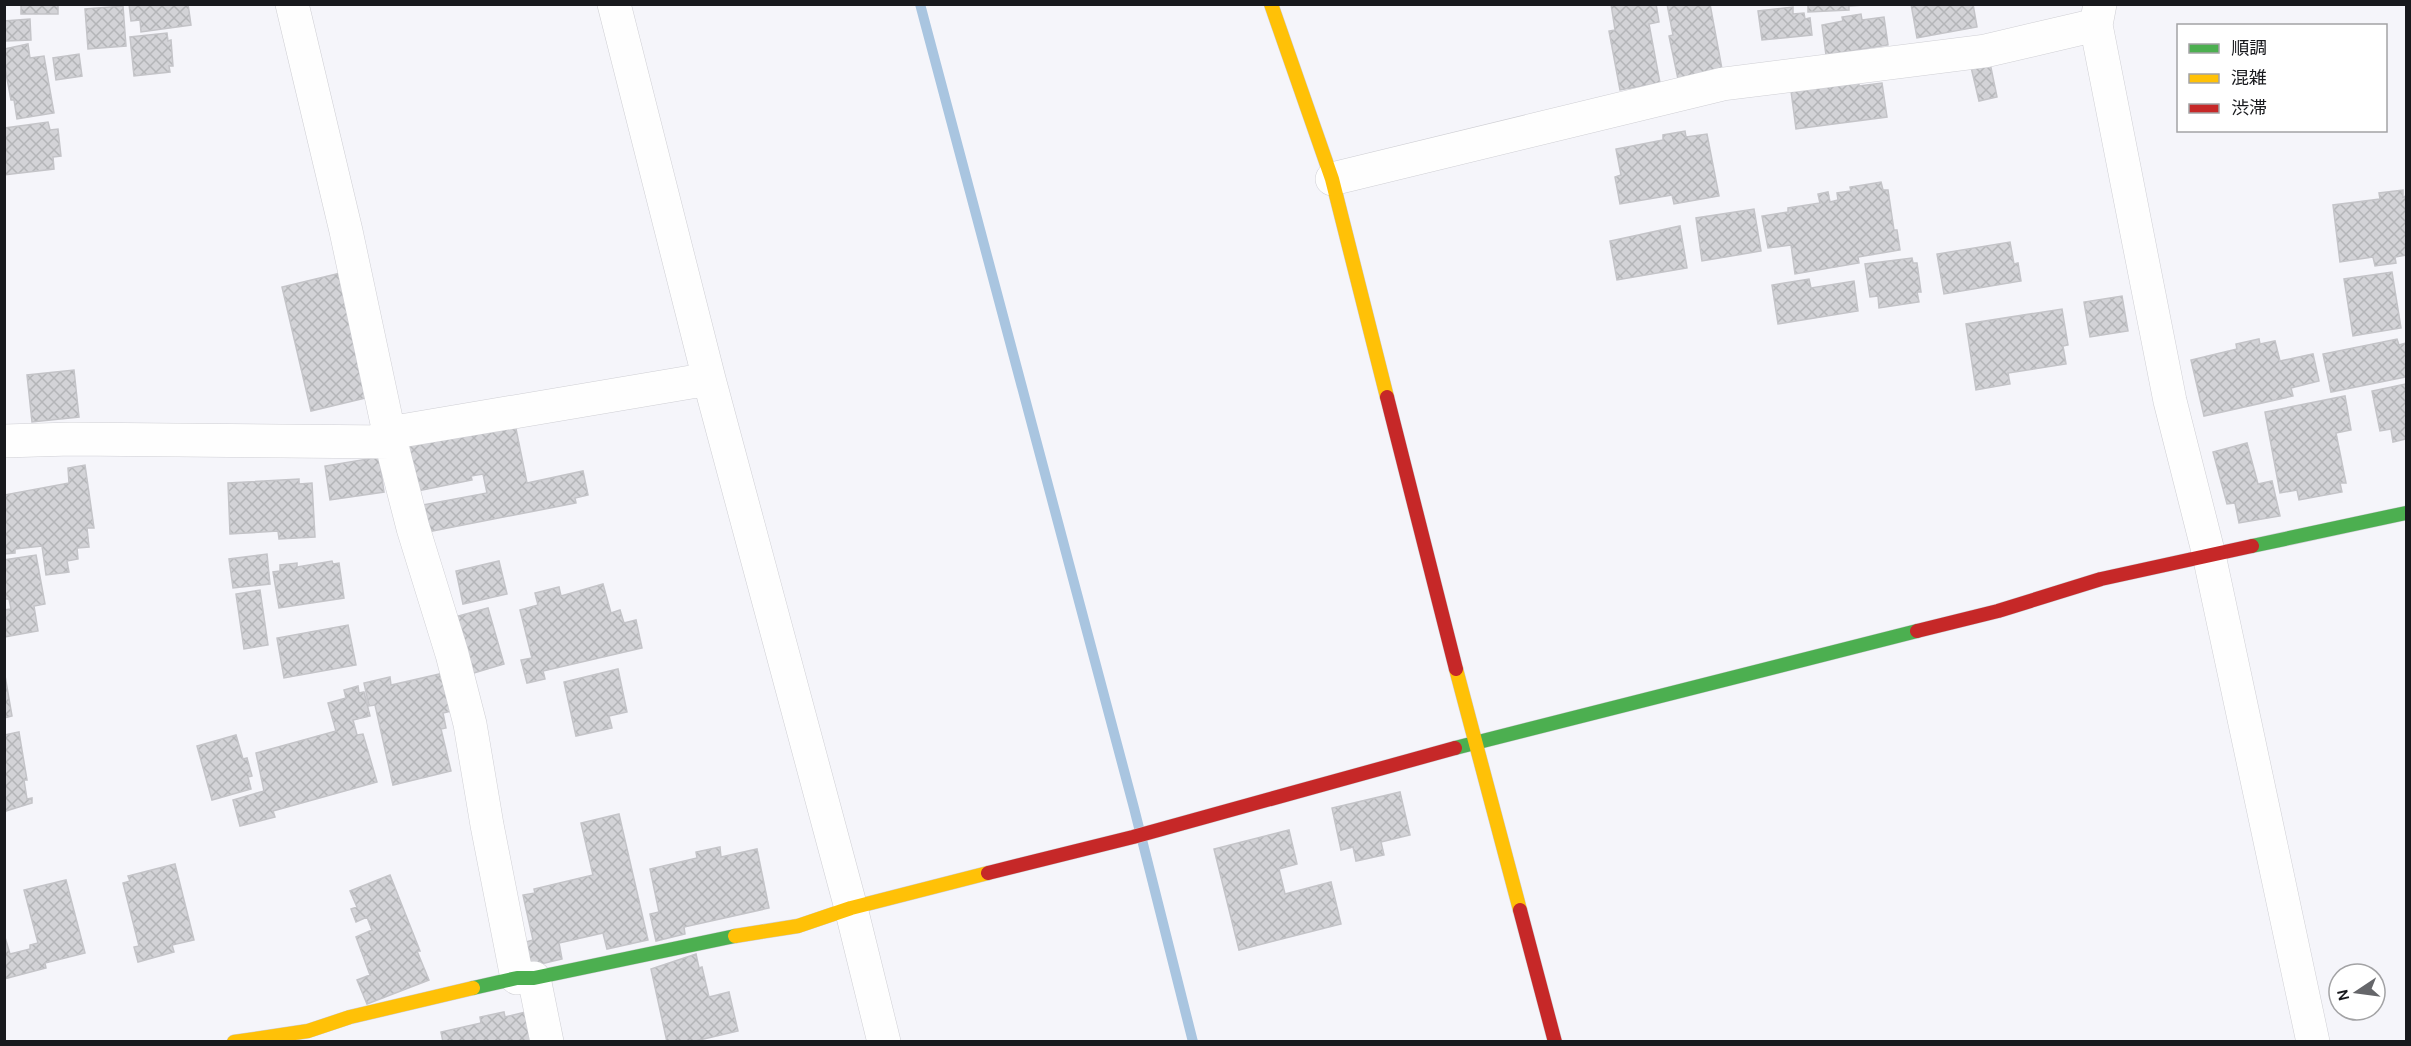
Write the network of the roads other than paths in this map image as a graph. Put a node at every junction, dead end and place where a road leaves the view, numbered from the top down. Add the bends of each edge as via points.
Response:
1 (292, 4) edge
2 (614, 4) edge
3 (1271, 4) edge
4 (2098, 15) edge
5 (1332, 179) junction
6 (709, 379) junction
7 (390, 438) junction
8 (4, 441) edge
9 (2406, 513) edge
10 (2209, 555) junction
11 (1475, 742) junction
12 (851, 908) junction
13 (525, 978) junction
14 (234, 1041) edge
15 (548, 1041) edge
16 (884, 1041) edge
17 (1555, 1041) edge
18 (2313, 1041) edge

1 - 7 street
2 - 6 street
3 - 5 street
4 - 5 street via 1985,51 1723,84
4 - 10 street via 2170,401
5 - 11 street
6 - 7 street
6 - 12 street
7 - 8 street
7 - 13 street via 470,724 487,825
9 - 10 street
10 - 11 street via 2101,579 1998,611
10 - 18 street
11 - 12 street via 1132,837
11 - 17 street
12 - 13 street via 798,926
12 - 16 street
13 - 14 street via 350,1017 308,1031
13 - 15 street

